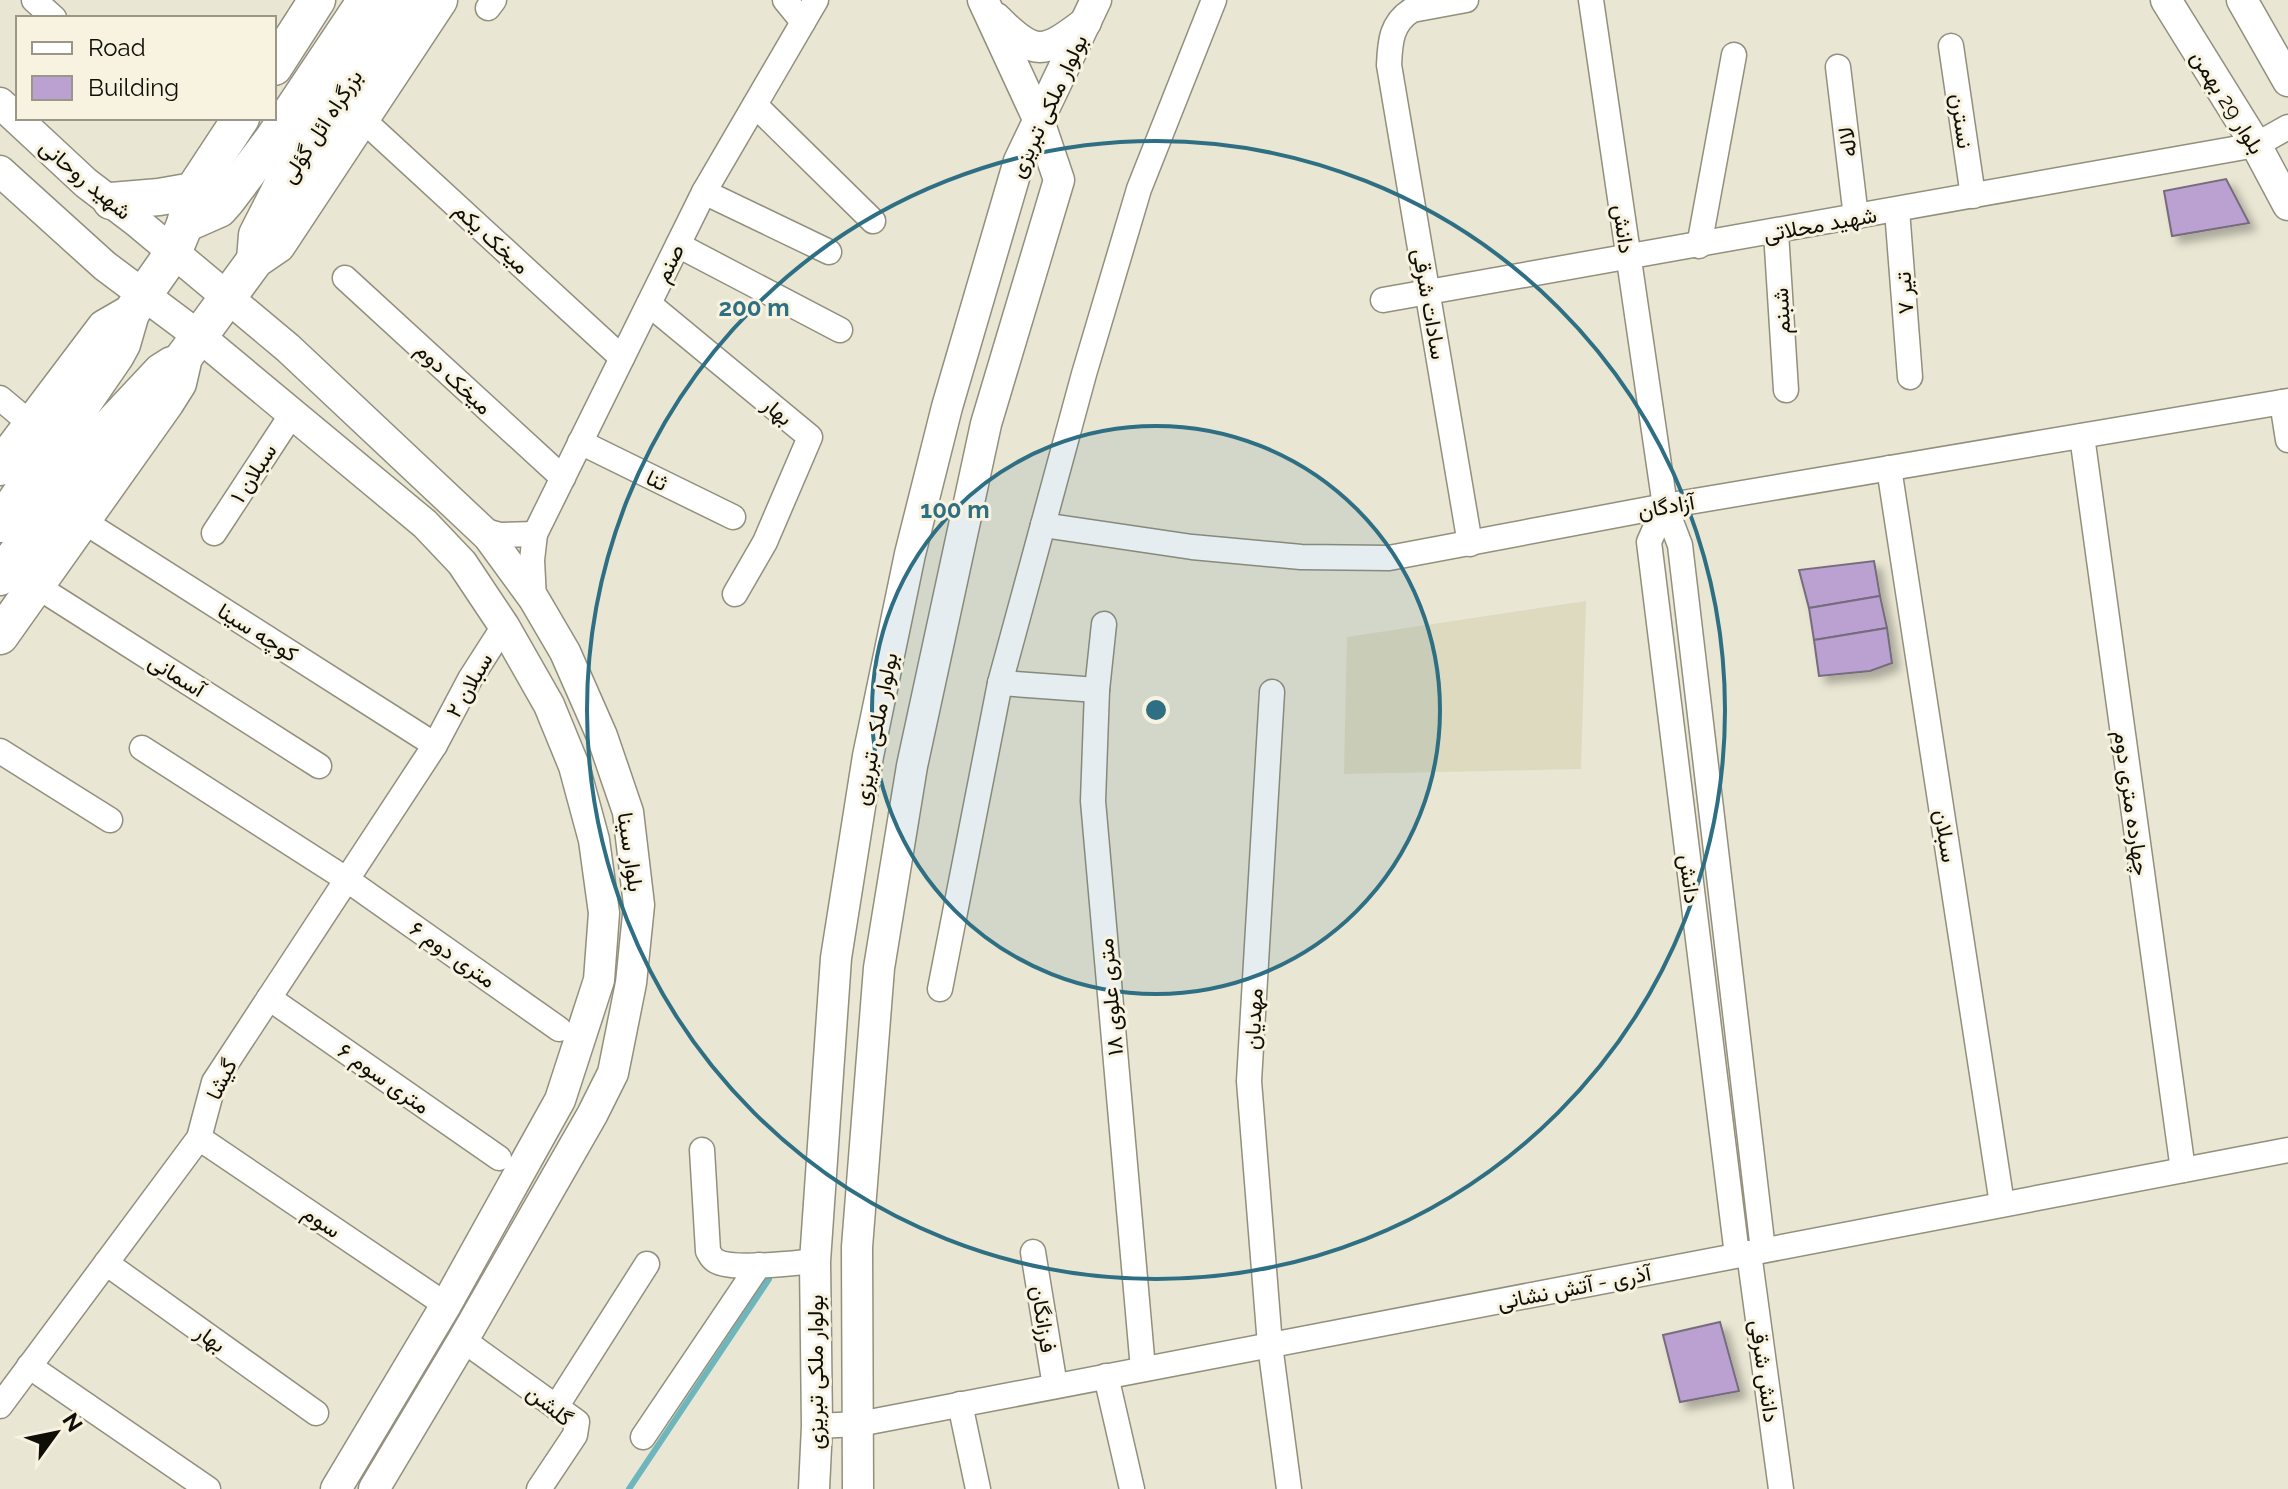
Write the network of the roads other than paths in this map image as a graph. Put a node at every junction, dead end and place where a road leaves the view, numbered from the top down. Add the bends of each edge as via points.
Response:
1 (34, 0) edge
2 (317, 0) edge
3 (366, 0) edge
4 (403, 0) edge
5 (439, 0) edge
6 (785, 0) edge
7 (816, 0) edge
8 (1214, 0) edge
9 (1466, 0) edge
10 (1591, 0) edge
11 (2166, 0) edge
12 (2242, 0) edge
13 (985, 4) edge
14 (1092, 11) edge
15 (52, 16) edge
16 (803, 22) junction
17 (1002, 44) junction
18 (1951, 46) dead end
19 (1734, 55) dead end
20 (276, 64) edge
21 (1838, 67) dead end
22 (2288, 81) edge
23 (0, 103) edge
24 (755, 105) junction
25 (16, 118) edge
26 (361, 118) junction
27 (18, 120) edge
28 (240, 120) edge
29 (1039, 121) junction
30 (2288, 127) edge
31 (2256, 145) junction
32 (1019, 161) junction
33 (0, 171) edge
34 (704, 192) junction
35 (1973, 196) junction
36 (111, 201) junction
37 (2288, 205) edge
38 (1897, 210) junction
39 (1856, 217) junction
40 (873, 221) dead end
41 (184, 222) junction
42 (1776, 232) junction
43 (678, 245) junction
44 (1699, 246) junction
45 (829, 252) dead end
46 (1628, 257) junction
47 (255, 260) junction
48 (345, 278) dead end
49 (1428, 292) junction
50 (228, 297) junction
51 (1383, 300) dead end
52 (137, 304) junction
53 (649, 304) junction
54 (840, 330) dead end
55 (192, 347) junction
56 (622, 358) junction
57 (1910, 377) dead end
58 (1786, 390) dead end
59 (0, 398) edge
60 (2285, 402) edge
61 (292, 414) junction
62 (31, 424) junction
63 (88, 427) junction
64 (2082, 436) junction
65 (2288, 440) edge
66 (580, 442) junction
67 (0, 467) edge
68 (1889, 468) junction
69 (563, 478) junction
70 (1665, 506) junction
71 (733, 517) dead end
72 (80, 519) junction
73 (0, 524) edge
74 (1043, 525) junction
75 (482, 530) junction
76 (214, 533) dead end
77 (535, 534) junction
78 (1470, 544) junction
79 (0, 577) edge
80 (35, 585) junction
81 (735, 594) dead end
82 (534, 599) junction
83 (1104, 624) dead end
84 (504, 626) junction
85 (0, 636) edge
86 (1000, 683) junction
87 (1097, 690) junction
88 (1272, 692) dead end
89 (435, 745) junction
90 (142, 748) dead end
91 (0, 751) edge
92 (319, 766) dead end
93 (110, 820) dead end
94 (346, 879) junction
95 (940, 989) dead end
96 (269, 998) junction
97 (559, 1029) dead end
98 (560, 1100) junction
99 (592, 1115) junction
100 (199, 1138) junction
101 (702, 1150) dead end
102 (2288, 1150) edge
103 (499, 1158) dead end
104 (2183, 1170) junction
105 (2002, 1204) junction
106 (1033, 1252) dead end
107 (1750, 1253) junction
108 (815, 1261) junction
109 (106, 1263) junction
110 (647, 1264) dead end
111 (759, 1265) junction
112 (446, 1305) junction
113 (463, 1340) junction
114 (1270, 1345) junction
115 (29, 1366) junction
116 (1143, 1369) junction
117 (1106, 1376) junction
118 (1055, 1386) junction
119 (960, 1404) junction
120 (0, 1406) edge
121 (556, 1407) junction
122 (316, 1413) dead end
123 (859, 1424) junction
124 (817, 1426) junction
125 (643, 1437) dead end
126 (208, 1489) edge
127 (336, 1489) edge
128 (374, 1489) edge
129 (539, 1489) edge
130 (814, 1489) edge
131 (858, 1489) edge
132 (978, 1489) edge
133 (1132, 1489) edge
134 (1289, 1489) edge
135 (1781, 1489) edge

1 - 15 street
2 - 20 highway
3 - 41 highway, بزرگراه ائل گؤلی via 227,200 219,209
4 - 47 highway, بزرگراه ائل گؤلی via 291,168 257,235
5 - 26 highway
6 - 16 street
7 - 16 street, صنم
8 - 74 street via 1139,189
9 - 49 street, سادات شرقی via 1412,10 1392,33 1389,65
10 - 46 street, دانش
11 - 31 main road, بلوار 29 بهمن
12 - 22 main road
13 - 14 main road via 1012,35 1036,48 1060,42
13 - 17 main road
14 - 29 main road, بولوار ملکی تبریزی
16 - 24 street, صنم
17 - 29 main road
17 - 32 main road
18 - 35 street, نسترن
19 - 44 street
21 - 39 street, لاله
23 - 25 main road, شهید روحانی
24 - 34 street, صنم
24 - 40 street
26 - 47 highway via 277,245
26 - 56 street, میخک یکم
27 - 36 main road, شهید روحانی
28 - 41 highway
29 - 32 main road, بولوار ملکی تبریزی
29 - 123 main road, بولوار ملکی تبریزی via 1059,180 986,424 912,766 879,968 857,1247
30 - 31 street, شهید محلاتی
31 - 35 street, شهید محلاتی
31 - 37 main road, بلوار 29 بهمن
32 - 108 main road, بولوار ملکی تبریزی via 947,407 868,756 836,958
33 - 52 main road via 96,258
34 - 43 street, صنم
34 - 45 street
35 - 38 street, شهید محلاتی
36 - 41 main road, شهید روحانی
36 - 41 highway via 159,197
38 - 39 street, شهید محلاتی
38 - 57 street, ۷ تیر
39 - 42 street, شهید محلاتی
41 - 50 main road, شهید روحانی
41 - 52 highway
42 - 44 street, شهید محلاتی
42 - 58 street, شبنم
43 - 53 street, صنم
43 - 54 street
44 - 46 street, شهید محلاتی
46 - 49 street, شهید محلاتی
46 - 70 street, دانش
47 - 50 highway
48 - 69 street, میخک دوم
49 - 51 street, شهید محلاتی
49 - 78 street, سادات شرقی
50 - 55 highway
50 - 75 main road, بلوار سینا
52 - 55 main road, بلوار سینا
52 - 62 highway via 105,328
52 - 63 highway
53 - 56 street, صنم
53 - 81 street, بهار via 810,437 765,542
55 - 61 main road, بلوار سینا
55 - 63 highway
55 - 72 highway via 178,383
56 - 66 street, صنم
59 - 62 street
60 - 64 street, آزادگان
60 - 65 street
61 - 76 street, سبلان ۱
61 - 84 main road, بلوار سینا via 425,524 462,563
62 - 67 highway
63 - 73 highway
63 - 79 highway
64 - 68 street, آزادگان
64 - 104 street, چهارده متری دوم
66 - 69 street, صنم
66 - 71 street, ثنا
68 - 70 street, آزادگان
68 - 105 street, سبلان
69 - 77 street, صنم
70 - 78 street, آزادگان
70 - 107 street, دانش via 1680,545
72 - 80 highway
72 - 89 street, کوچه سینا
74 - 78 street, آزادگان via 1301,557 1389,558
74 - 86 street
75 - 77 street
75 - 82 main road, بلوار سینا
77 - 82 street
80 - 85 highway
80 - 92 street, آسمانی
82 - 99 main road, بلوار سینا via 565,652 602,736 628,812 639,905 631,983 613,1073
83 - 87 street, ۱۸ متری علوی
84 - 89 street, سبلان ۲
84 - 98 main road, بلوار سینا via 549,705 574,766 594,840 604,913 599,980
86 - 87 street
86 - 95 street
87 - 116 street, ۱۸ متری علوی via 1093,801
88 - 114 street, مهدیان via 1249,1081
89 - 94 street, گیشا
90 - 94 street, ۶ متری دوم
91 - 93 street
94 - 96 street, گیشا
94 - 97 street, ۶ متری دوم
96 - 100 street, گیشا via 214,1082
96 - 103 street, ۶ متری سوم
98 - 99 main road
98 - 112 main road, بلوار سینا
99 - 113 main road, بلوار سینا
100 - 109 street, گیشا
100 - 112 street, سوم
101 - 111 street via 708,1251 718,1262
102 - 104 street, آذرى - آتش نشانى
104 - 105 street, آذرى - آتش نشانى
105 - 107 street, آذرى - آتش نشانى
106 - 118 street, فرزانگان
107 - 114 street, آذرى - آتش نشانى
107 - 135 street, دانش شرقی
108 - 111 street
108 - 124 main road, بولوار ملکی تبریزی
109 - 115 street, گیشا
109 - 122 street, بهار
110 - 121 street
111 - 125 street
112 - 127 main road, بلوار سینا
113 - 121 street, گلشن
113 - 128 main road, بلوار سینا
114 - 116 street, آذرى - آتش نشانى
114 - 134 street, مهدیان
115 - 120 street, گیشا
115 - 126 street
116 - 117 street, آذرى - آتش نشانى
117 - 118 street, آذرى - آتش نشانى
117 - 133 street
118 - 119 street, آذرى - آتش نشانى
119 - 123 street, آذرى - آتش نشانى
119 - 132 street
121 - 129 street, گلشن via 578,1426
123 - 124 street, آذرى - آتش نشانى
123 - 131 main road, بولوار ملکی تبریزی
124 - 130 main road, بولوار ملکی تبریزی

